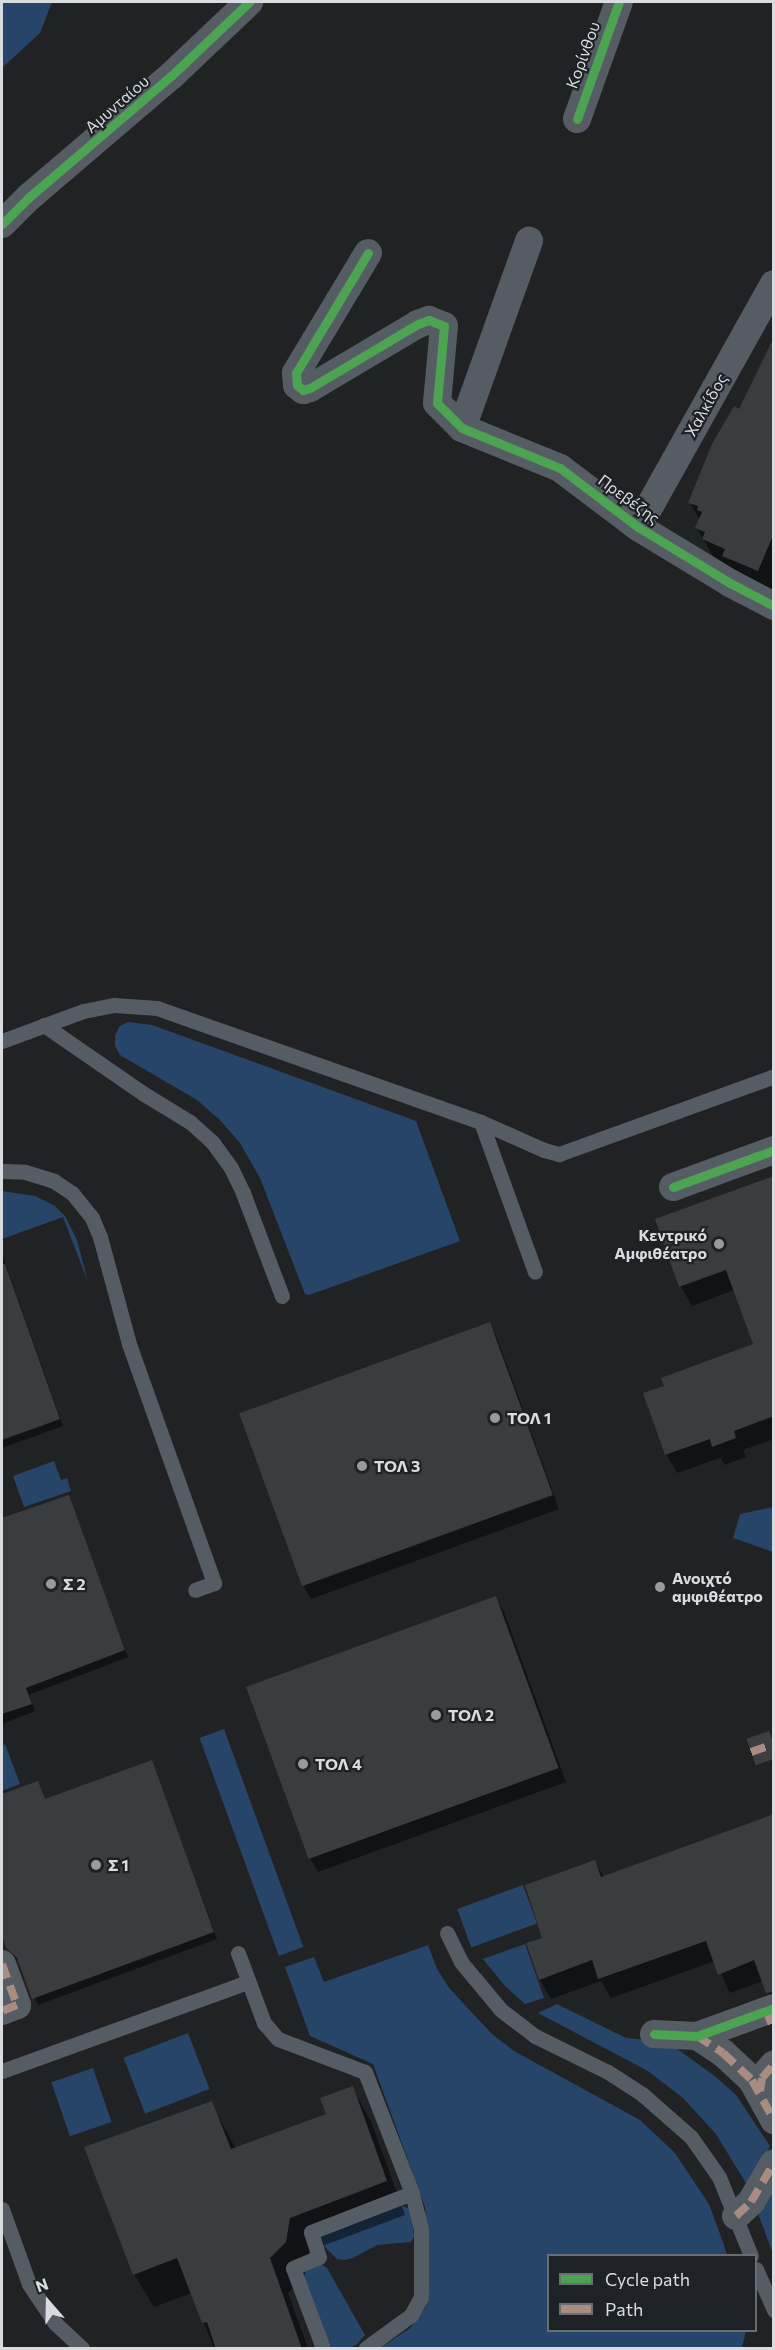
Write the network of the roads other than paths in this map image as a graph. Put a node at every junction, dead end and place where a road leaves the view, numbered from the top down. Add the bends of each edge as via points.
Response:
1 (249, 2) edge
2 (619, 2) edge
3 (577, 119) dead end
4 (2, 224) edge
5 (529, 241) dead end
6 (368, 253) dead end
7 (774, 284) edge
8 (462, 428) junction
9 (638, 526) junction
10 (774, 606) edge
11 (44, 1025) junction
12 (2, 1041) edge
13 (774, 1076) edge
14 (481, 1122) junction
15 (774, 1150) edge
16 (2, 1171) edge
17 (673, 1187) dead end
18 (535, 1272) dead end
19 (282, 1296) dead end
20 (195, 1590) dead end
21 (447, 1933) dead end
22 (238, 1953) dead end
23 (2, 1964) edge
24 (248, 1982) junction
25 (2, 2011) edge
26 (771, 2016) edge
27 (654, 2034) dead end
28 (697, 2036) junction
29 (774, 2064) edge
30 (2, 2071) edge
31 (760, 2091) junction
32 (774, 2120) edge
33 (774, 2163) edge
34 (412, 2193) junction
35 (2, 2209) edge
36 (736, 2216) junction
37 (750, 2254) edge
38 (757, 2272) edge
39 (774, 2310) edge
40 (82, 2349) edge
41 (323, 2349) edge
42 (366, 2349) edge

1 - 4 street, Αμυνταίου
2 - 3 street, Κορίνθου
5 - 8 street
6 - 8 street via 296,373 297,386 303,390 310,388 429,320 444,326 436,403
7 - 9 street, Χαλκίδος
8 - 9 street, Πρεβέζης via 560,468
9 - 10 street, Πρεβέζης
11 - 12 lane
11 - 14 lane via 114,1005 157,1008
11 - 19 lane via 190,1122 213,1143 243,1193
13 - 14 lane via 559,1154
14 - 18 lane
15 - 17 street
16 - 20 lane via 42,1176 60,1184 92,1218 129,1344 214,1583
21 - 36 lane via 460,1962 501,2010 535,2036 608,2072 642,2094 681,2127 719,2177
22 - 24 lane
23 - 25 street via 16,2005
24 - 30 lane
24 - 34 lane via 264,2023 278,2039 365,2072
26 - 28 street
27 - 28 street
28 - 31 street via 723,2053
29 - 31 street via 762,2078
31 - 32 street
33 - 36 street via 759,2191
34 - 41 lane via 311,2232 319,2257 293,2268
34 - 42 lane via 421,2230 421,2297 411,2315
35 - 40 lane via 33,2291 55,2322
36 - 37 lane
38 - 39 lane

